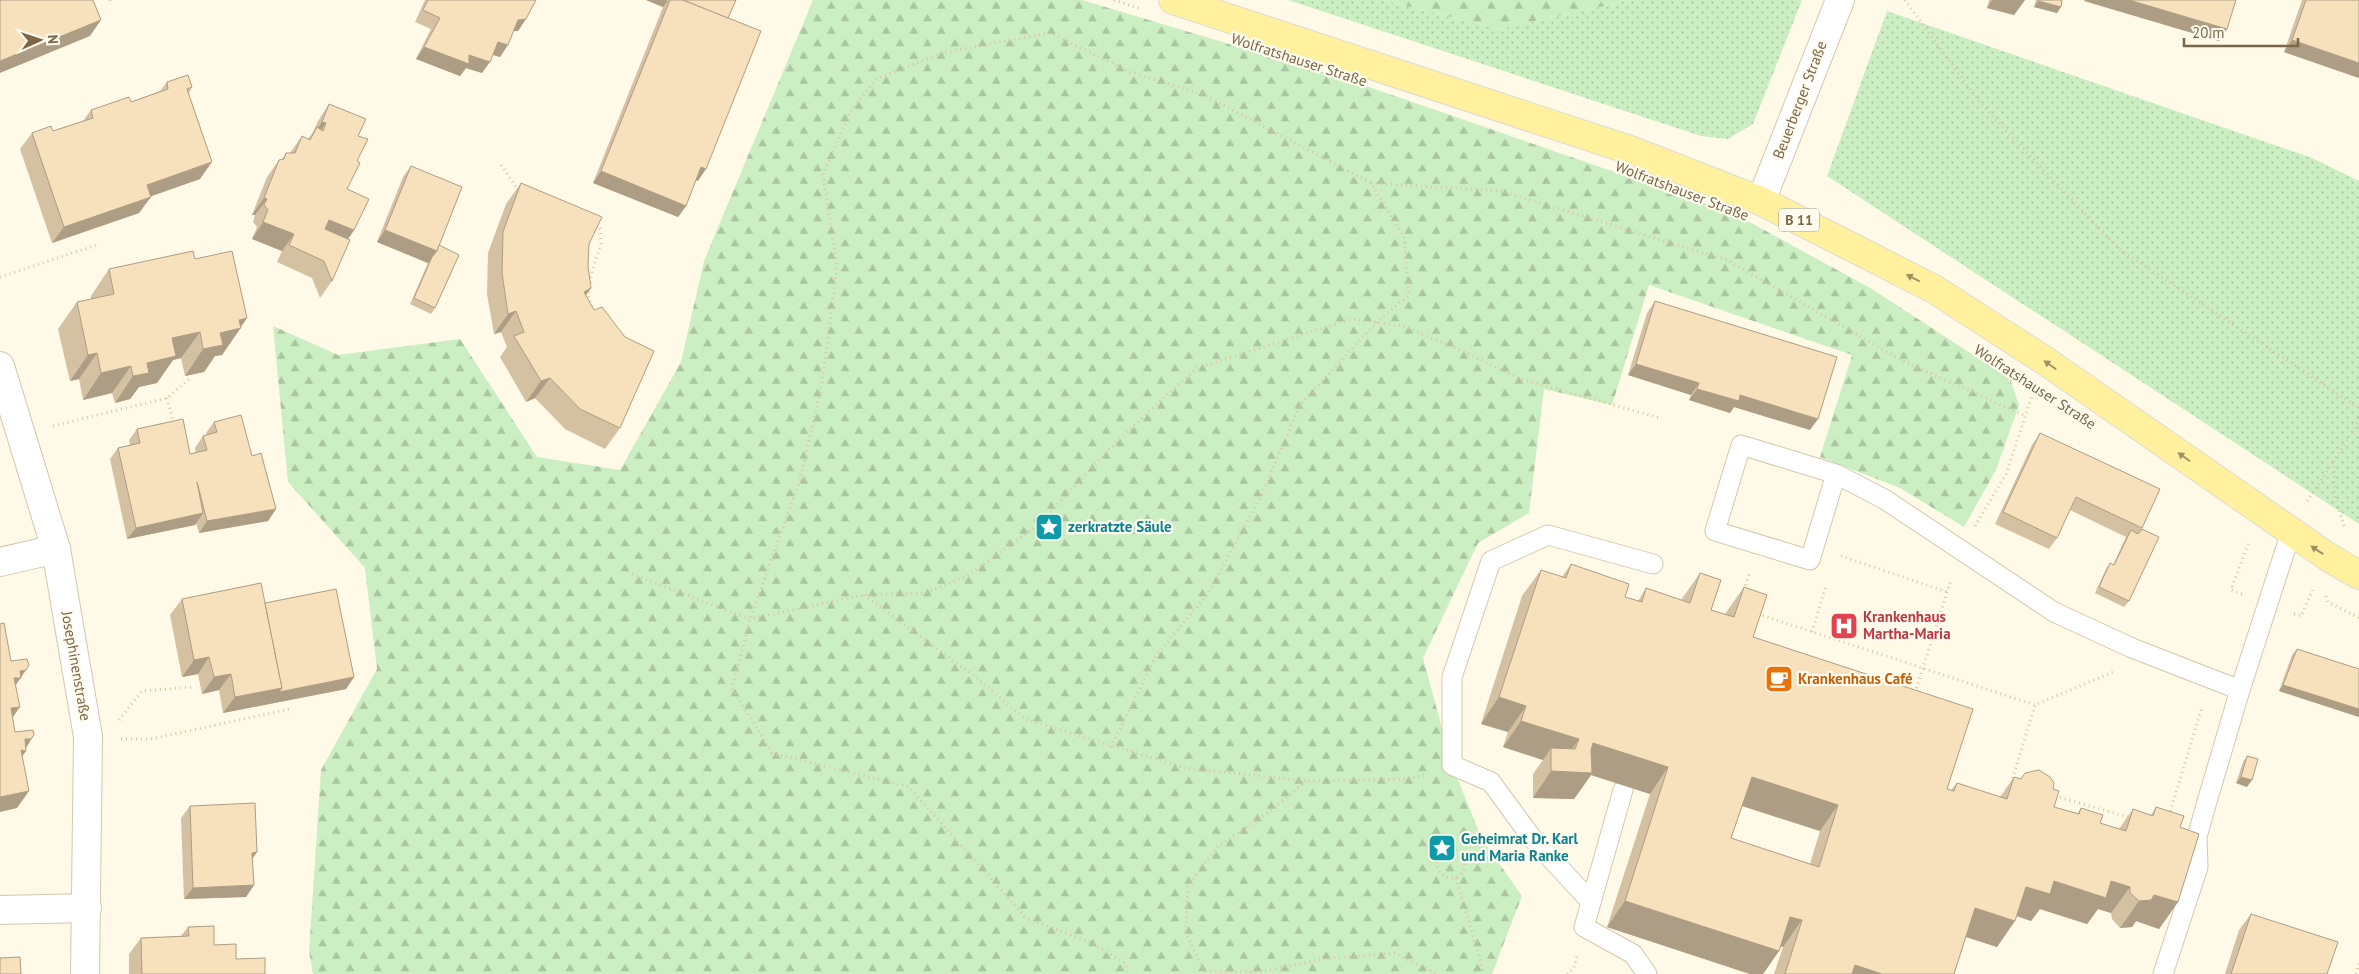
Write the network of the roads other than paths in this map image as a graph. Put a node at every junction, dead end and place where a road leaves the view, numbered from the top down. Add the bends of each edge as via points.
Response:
1 (1173, 0) edge
2 (1840, 0) edge
3 (1761, 201) junction
4 (0, 366) edge
5 (1836, 474) junction
6 (2291, 532) junction
7 (56, 549) junction
8 (0, 562) edge
9 (1653, 564) dead end
10 (2359, 575) edge
11 (2240, 690) junction
12 (1623, 790) edge
13 (1591, 902) junction
14 (87, 908) junction
15 (0, 910) edge
16 (85, 974) edge
17 (1647, 974) edge
18 (2163, 974) edge

1 - 3 main road, Wolfratshauser Straße / B 11 via 1630,150
2 - 3 street, Beuerberger Straße
6 -> 3 main road, Wolfratshauser Straße / B 11 via 2044,360 1934,288
4 - 7 street, Josephinenstraße
5 - 5 lane via 1810,560 1715,531 1741,445
5 - 11 lane via 1884,499 2054,612 2132,648
10 -> 6 main road, Wolfratshauser Straße / B 11
6 - 11 lane
7 - 8 street
7 - 14 street, Josephinenstraße via 88,739
9 - 13 lane via 1548,535 1490,561 1452,677 1452,765 1491,782 1532,838
11 - 18 lane via 2210,813 2197,837 2198,867
12 - 13 lane
13 - 17 lane via 1584,927 1633,954
14 - 15 street
14 - 16 street, Josephinenstraße

